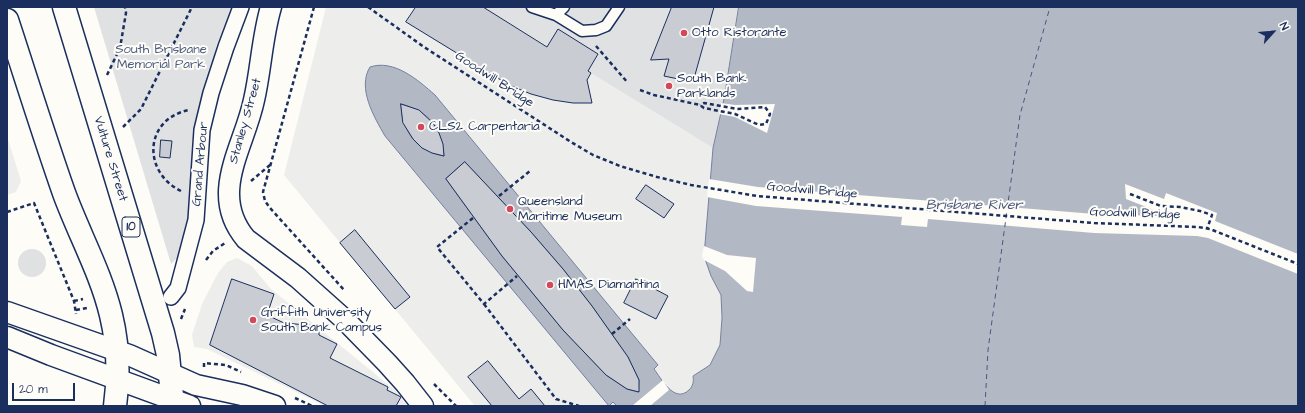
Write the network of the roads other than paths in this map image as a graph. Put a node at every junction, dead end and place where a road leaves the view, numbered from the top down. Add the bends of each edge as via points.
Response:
1 (64, 7) edge
2 (242, 7) edge
3 (271, 7) edge
4 (532, 7) edge
5 (564, 7) edge
6 (619, 7) edge
7 (556, 15) junction
8 (7, 20) edge
9 (171, 298) dead end
10 (7, 312) edge
11 (7, 337) edge
12 (116, 351) junction
13 (170, 374) junction
14 (117, 379) junction
15 (179, 404) edge
16 (115, 406) edge
17 (275, 406) edge
18 (423, 406) edge

1 - 13 main road, Vulture Street / 10 via 163,333
2 - 9 street, Grand Arbour via 226,47 202,130 196,220 178,288
3 - 18 street, Stanley Street via 254,103 230,176 232,212 242,234 298,278 345,320 387,363
4 - 7 lane
5 - 7 lane
6 - 7 lane via 606,26 596,30 582,31
8 - 12 main road via 64,191 106,296
10 - 12 street
11 - 14 street
12 - 13 street
12 - 14 main road
13 - 15 main road, Vulture Street / 10
13 - 17 street via 196,385 242,395
14 - 15 street
14 - 16 main road

